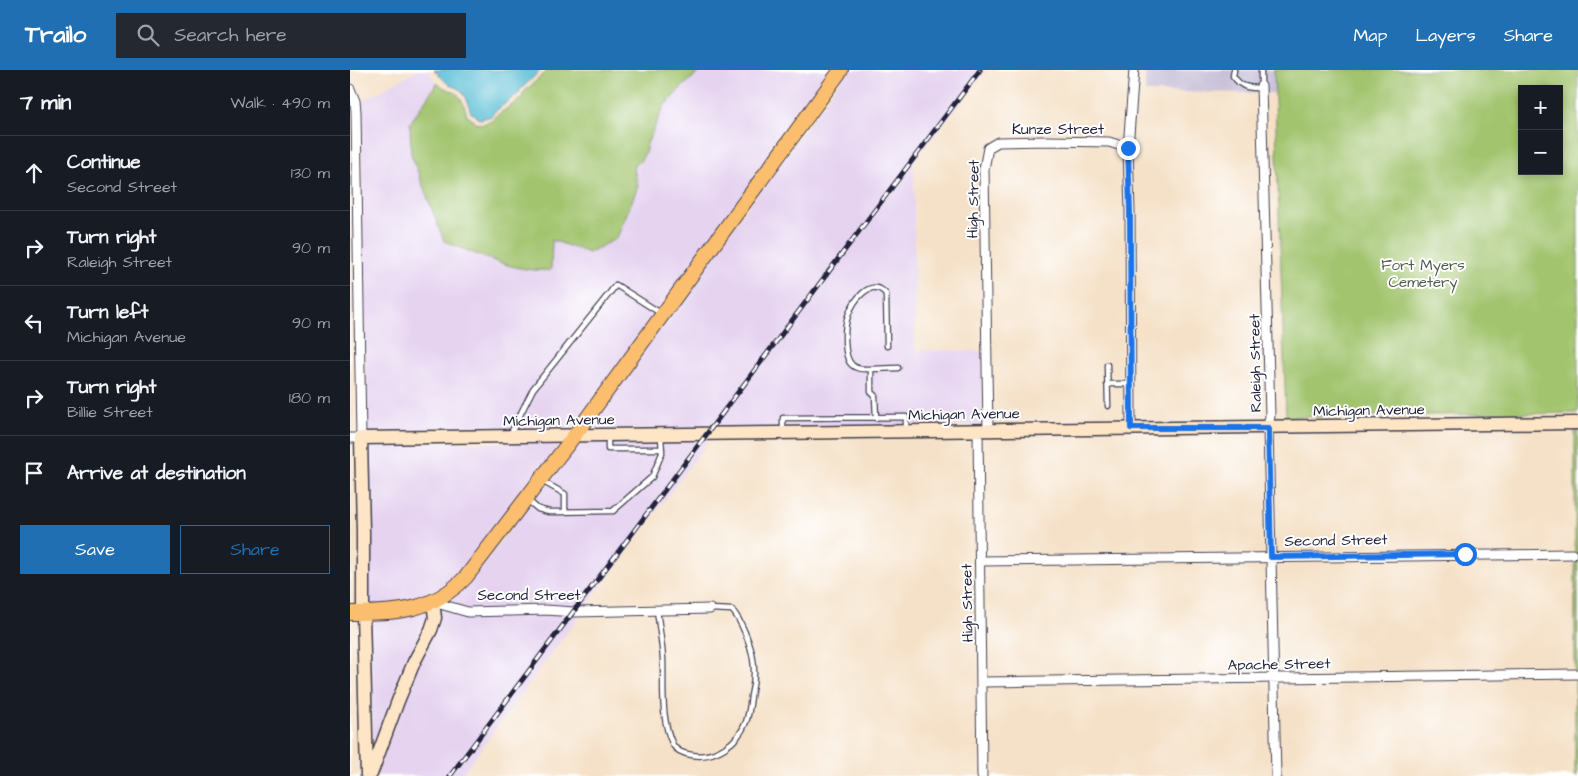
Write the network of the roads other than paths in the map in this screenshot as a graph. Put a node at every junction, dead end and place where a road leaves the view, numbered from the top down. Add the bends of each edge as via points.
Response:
1 (841, 70) edge
2 (1134, 70) edge
3 (1234, 70) edge
4 (1261, 70) edge
5 (1261, 87) junction
6 (350, 89) edge
7 (988, 148) joint
8 (1128, 148) junction
9 (354, 274) edge
10 (663, 314) junction
11 (887, 346) dead end
12 (1107, 365) dead end
13 (898, 368) dead end
14 (871, 369) junction
15 (1108, 384) junction
16 (1131, 384) junction
17 (1108, 406) dead end
18 (876, 418) junction
19 (1578, 423) edge
20 (1131, 428) junction
21 (1268, 428) junction
22 (983, 431) junction
23 (906, 432) junction
24 (783, 433) junction
25 (608, 435) junction
26 (633, 435) junction
27 (661, 435) junction
28 (574, 436) junction
29 (510, 437) junction
30 (355, 438) edge
31 (633, 449) junction
32 (662, 449) junction
33 (540, 480) junction
34 (526, 499) junction
35 (566, 512) junction
36 (1572, 554) dead end
37 (1271, 557) junction
38 (980, 561) junction
39 (434, 602) junction
40 (710, 609) joint
41 (656, 610) junction
42 (357, 613) edge
43 (1578, 674) edge
44 (1273, 678) junction
45 (981, 682) junction
46 (369, 776) edge
47 (982, 776) edge
48 (1276, 776) edge

1 - 10 main road
2 - 8 street
3 - 5 lane via 1233,76 1239,84
4 - 5 lane, Raleigh Street
5 - 21 street, Raleigh Street
6 - 9 street via 356,112
7 - 8 street, Kunze Street via 998,142 1047,141 1108,142
7 - 22 street, High Street via 984,169
8 - 16 street
9 - 30 street
10 - 28 main road
10 - 29 lane via 616,285 533,389
11 - 14 lane via 886,294 875,287 866,289 850,311 846,325 847,356 858,369
12 - 15 lane
13 - 14 lane
14 - 18 lane
15 - 16 lane
15 - 17 lane
16 - 20 street
18 - 23 lane via 906,417
18 - 24 lane via 783,418
19 - 21 street, Michigan Avenue
20 - 21 street, Michigan Avenue
20 - 22 street, Michigan Avenue
21 - 37 street, Raleigh Street
22 - 23 street, Michigan Avenue
22 - 38 street, High Street
23 - 24 street, Michigan Avenue
24 - 27 street, Michigan Avenue
25 - 26 street, Michigan Avenue
25 - 28 street, Michigan Avenue
25 - 31 lane via 608,449
26 - 27 street, Michigan Avenue
26 - 31 lane
27 - 32 lane
28 - 29 street, Michigan Avenue
28 - 33 main road
29 - 30 street, Michigan Avenue
30 - 42 street via 363,532
31 - 32 lane
32 - 35 lane via 652,477 613,511
33 - 34 main road
33 - 35 lane via 564,494
34 - 35 lane via 538,509
34 - 39 main road via 466,577 455,589
36 - 37 street, Second Street
37 - 38 street, Second Street
37 - 44 street, Raleigh Street
38 - 45 street, High Street
39 - 41 street, Second Street via 468,612
39 - 42 main road via 412,610
39 - 46 street via 431,630 414,662
40 - 41 street, Second Street
40 - 41 lane via 732,610 737,616 753,658 754,682 742,732 720,751 695,756 674,747 667,729 663,657
42 - 46 street
43 - 44 street, Apache Street
44 - 45 street, Apache Street
44 - 48 street, Raleigh Street
45 - 47 street, High Street

